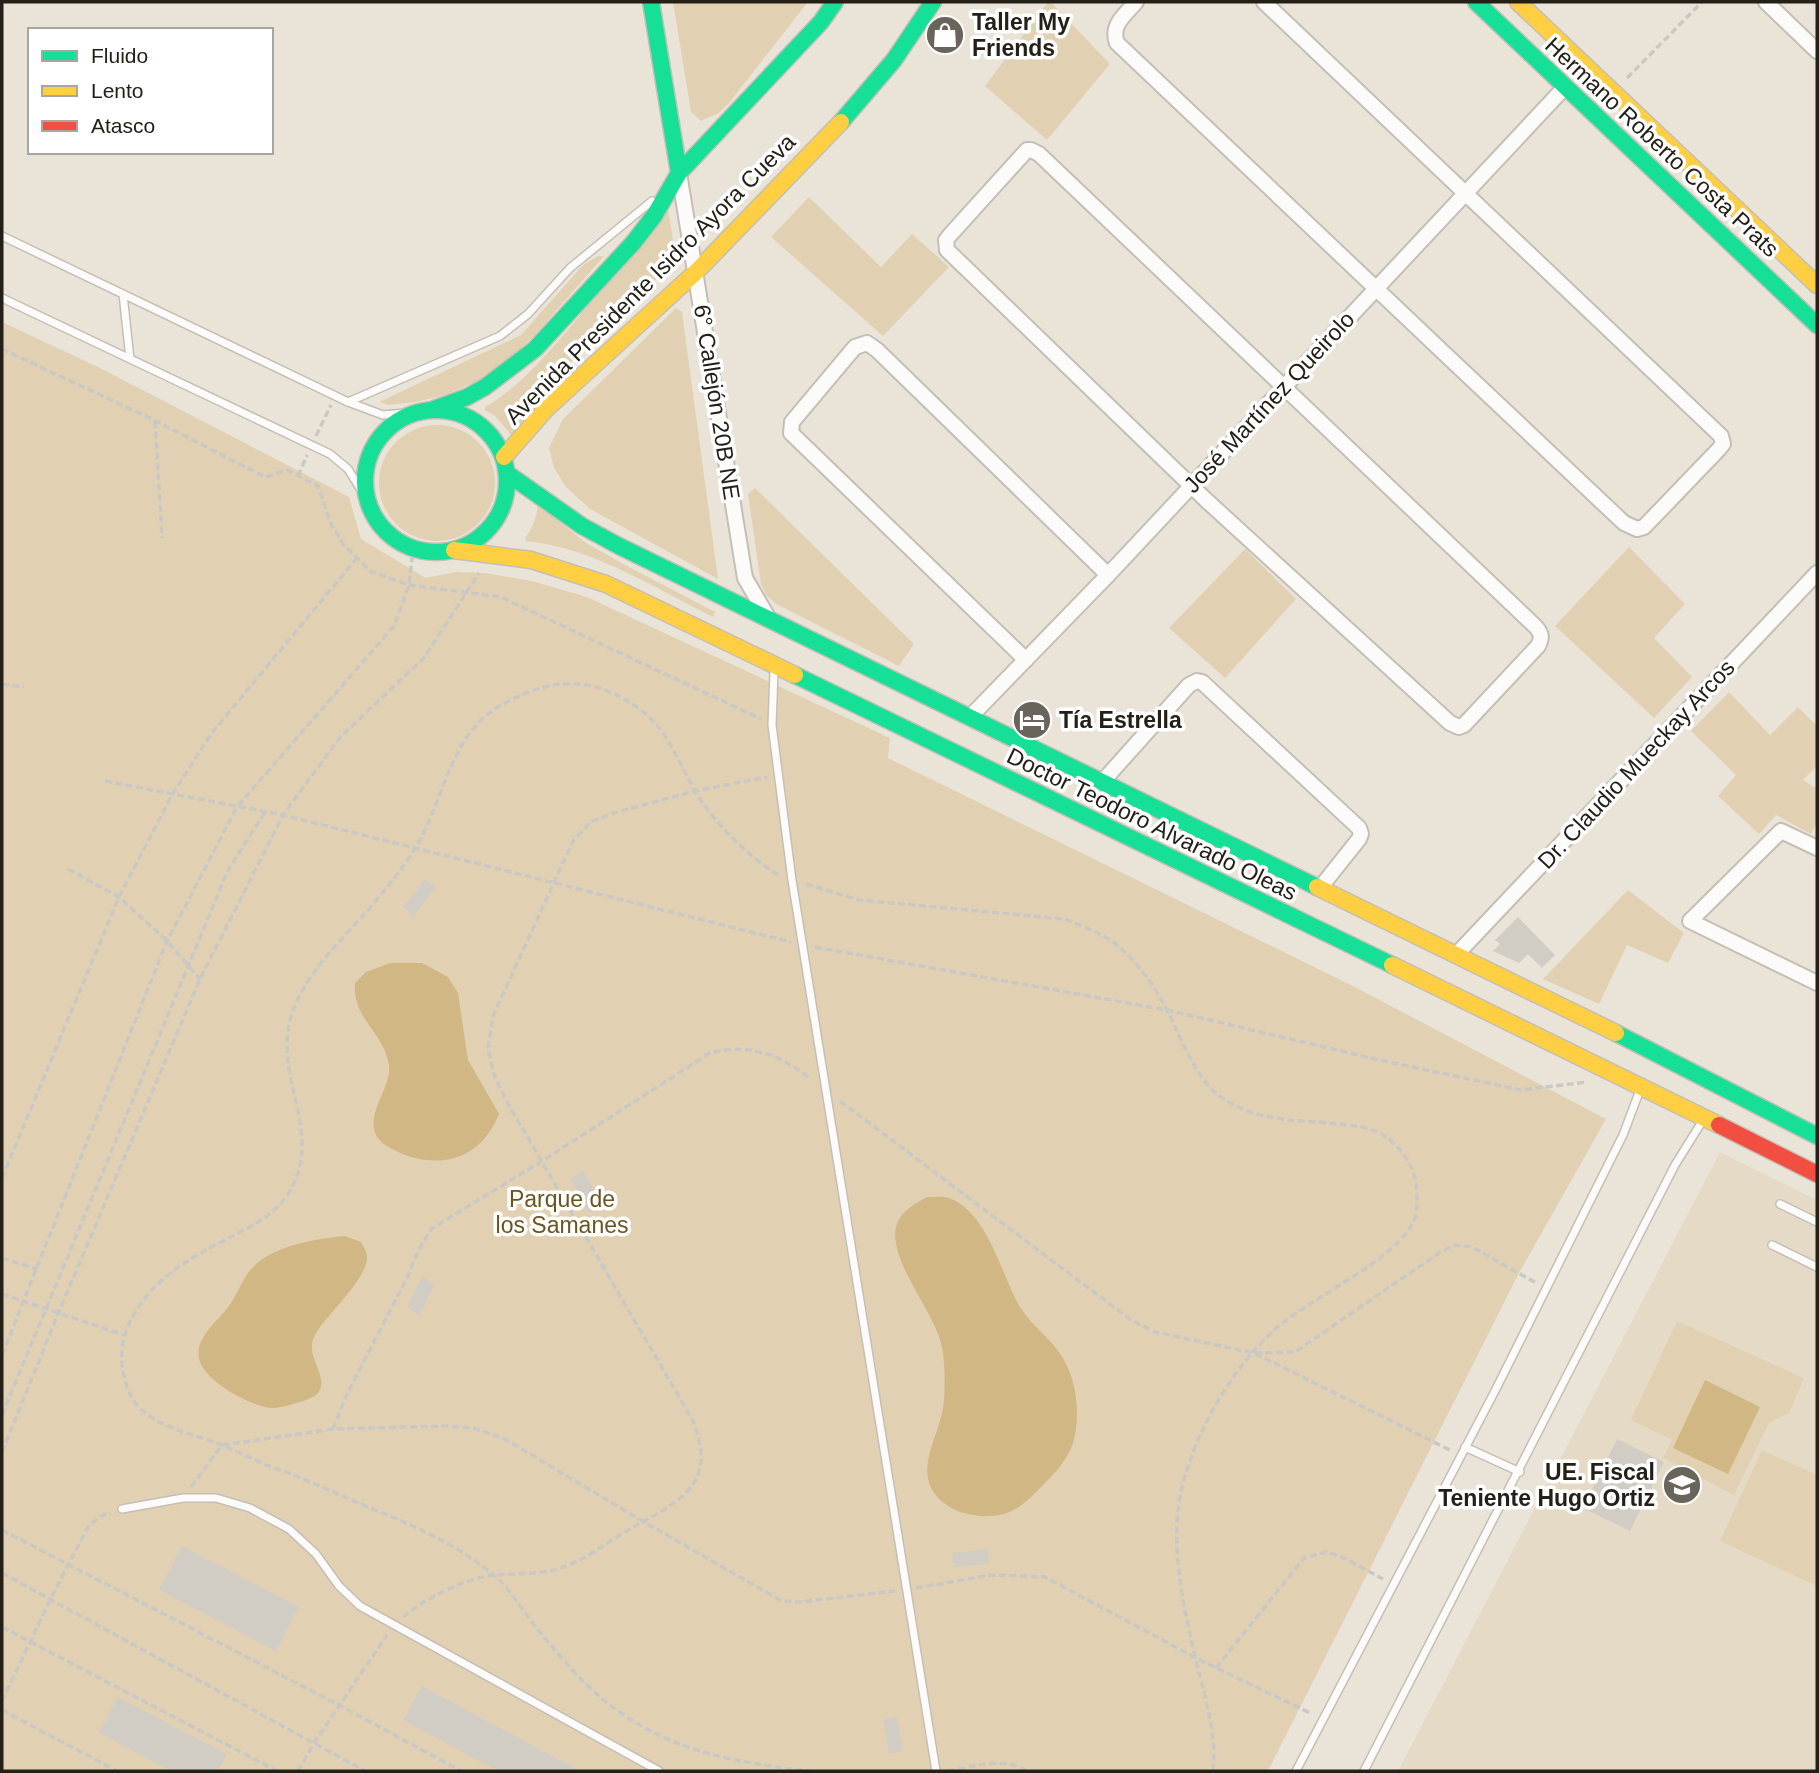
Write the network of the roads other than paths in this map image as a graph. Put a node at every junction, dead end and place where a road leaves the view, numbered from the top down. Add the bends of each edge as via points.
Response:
1 (651, 2) edge
2 (835, 2) edge
3 (933, 2) edge
4 (1136, 2) edge
5 (1264, 2) edge
6 (1476, 2) edge
7 (1518, 2) edge
8 (1766, 2) edge
9 (1817, 51) edge
10 (1565, 87) junction
11 (676, 177) junction
12 (1465, 192) junction
13 (2, 236) edge
14 (696, 272) junction
15 (1817, 285) edge
16 (1377, 289) junction
17 (123, 294) junction
18 (2, 298) edge
19 (1817, 326) edge
20 (130, 359) junction
21 (1282, 387) junction
22 (348, 402) junction
23 (434, 409) junction
24 (416, 412) junction
25 (523, 434) junction
26 (504, 457) junction
27 (508, 474) junction
28 (1190, 485) junction
29 (541, 495) junction
30 (368, 501) junction
31 (454, 550) junction
32 (1817, 573) edge
33 (1108, 575) junction
34 (775, 621) junction
35 (1026, 660) junction
36 (774, 666) junction
37 (971, 716) junction
38 (1103, 781) junction
39 (1817, 848) edge
40 (1320, 888) junction
41 (1456, 955) junction
42 (1817, 983) edge
43 (1641, 1087) junction
44 (1704, 1118) junction
45 (1817, 1136) edge
46 (1817, 1174) edge
47 (1780, 1204) dead end
48 (1817, 1222) edge
49 (1772, 1245) dead end
50 (1817, 1267) edge
51 (1465, 1447) junction
52 (1520, 1472) junction
53 (121, 1509) road end
54 (659, 1771) edge
55 (936, 1771) edge
56 (1296, 1771) edge
57 (1364, 1771) edge

1 - 11 main road
2 - 11 main road, Avenida Presidente Isidro Ayora Cueva
3 - 14 main road, Avenida Presidente Isidro Ayora Cueva via 854,108
4 - 16 street via 1115,26 1118,43
5 - 12 street
6 - 10 main road, Hermano Roberto Costa Prats
7 - 15 main road, Hermano Roberto Costa Prats
8 - 9 street
10 - 12 street, José Martínez Queirolo
10 - 19 main road, Hermano Roberto Costa Prats
11 - 14 street, 6° Callejón 20B NE
11 - 22 lane via 570,268 528,314 500,336
11 - 23 main road, Avenida Presidente Isidro Ayora Cueva via 633,243 535,349 485,387
12 - 16 street, José Martínez Queirolo
12 - 16 street via 1721,436 1719,449 1644,527 1630,527
13 - 17 lane
14 - 25 main road, Avenida Presidente Isidro Ayora Cueva
14 - 34 street, 6° Callejón 20B NE via 745,578 763,611
16 - 21 street, José Martínez Queirolo
17 - 20 lane
17 - 22 lane
18 - 20 lane
20 - 30 lane via 330,454 348,468
21 - 28 street, José Martínez Queirolo
21 - 28 street via 1039,154 1031,149 1024,152 946,240 947,250
21 - 28 street via 1541,634 1538,646 1464,725 1450,723
22 - 24 lane via 383,415
23 - 24 main road
23 - 26 main road via 471,419 485,429
24 - 30 main road via 384,431 373,447 365,483
25 - 26 main road, Avenida Presidente Isidro Ayora Cueva
25 - 29 main road via 525,458
26 - 27 main road
27 - 29 main road, Doctor Teodoro Alvarado Oleas
27 - 31 main road via 508,491 495,522 484,535
28 - 33 street, José Martínez Queirolo
29 - 34 main road, Doctor Teodoro Alvarado Oleas via 582,526 619,546
30 - 31 main road via 380,525 400,543 438,552
31 - 36 main road, Doctor Teodoro Alvarado Oleas via 531,560 597,581
32 - 41 street, Dr. Claudio Mueckay Arcos
33 - 35 street, José Martínez Queirolo
33 - 35 street via 877,349 867,343 855,347 792,422 791,433
34 - 37 main road, Doctor Teodoro Alvarado Oleas
35 - 37 street, José Martínez Queirolo
36 - 43 main road, Doctor Teodoro Alvarado Oleas
36 - 55 lane via 772,725 793,880
37 - 38 main road, Doctor Teodoro Alvarado Oleas
38 - 40 main road, Doctor Teodoro Alvarado Oleas
38 - 40 street via 1189,685 1202,682 1359,828 1359,839
39 - 42 street via 1781,831 1690,921
40 - 41 main road, Doctor Teodoro Alvarado Oleas
41 - 45 main road, Doctor Teodoro Alvarado Oleas
43 - 44 main road, Doctor Teodoro Alvarado Oleas
43 - 51 lane via 1623,1135
44 - 46 main road, Doctor Teodoro Alvarado Oleas
44 - 52 lane via 1675,1165
47 - 48 lane
49 - 50 lane
51 - 52 lane
51 - 56 lane
52 - 57 lane
53 - 54 lane via 183,1498 216,1498 250,1508 289,1529 360,1606

